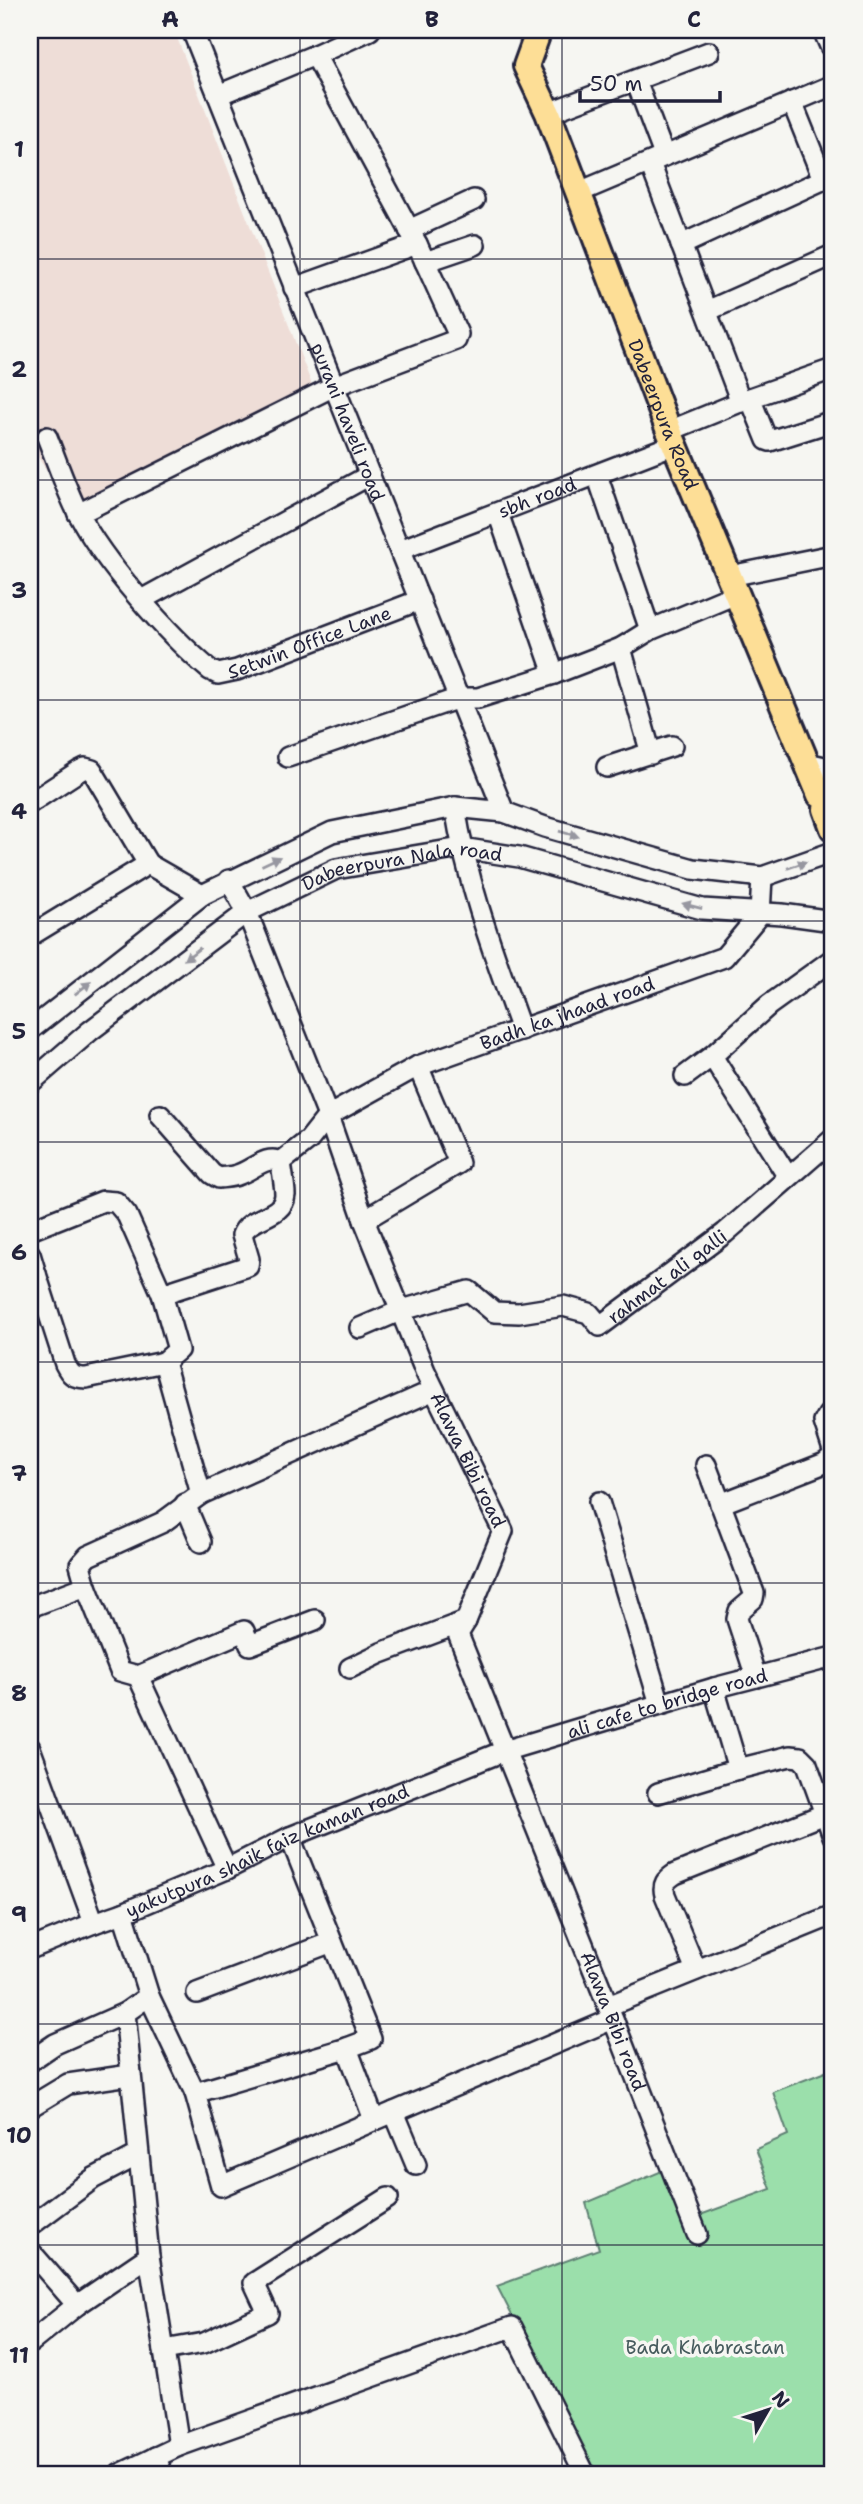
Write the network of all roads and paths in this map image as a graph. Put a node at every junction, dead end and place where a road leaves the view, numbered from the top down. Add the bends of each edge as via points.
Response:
1 (192, 30) edge
2 (370, 30) edge
3 (539, 30) edge
4 (709, 52) dead end
5 (315, 55) junction
6 (636, 81) junction
7 (833, 85) edge
8 (218, 94) junction
9 (792, 102) junction
10 (548, 113) junction
11 (657, 159) junction
12 (828, 177) edge
13 (577, 193) junction
14 (474, 200) dead end
15 (475, 245) dead end
16 (681, 245) junction
17 (417, 246) junction
18 (833, 255) edge
19 (294, 288) junction
20 (707, 311) junction
21 (833, 369) edge
22 (334, 386) junction
23 (745, 400) junction
24 (833, 421) edge
25 (47, 437) dead end
26 (672, 437) junction
27 (370, 475) junction
28 (597, 475) junction
29 (498, 513) junction
30 (78, 514) junction
31 (400, 550) junction
32 (833, 555) edge
33 (733, 585) junction
34 (141, 600) junction
35 (420, 600) junction
36 (650, 629) junction
37 (621, 648) junction
38 (554, 674) junction
39 (459, 698) junction
40 (672, 746) dead end
41 (651, 754) junction
42 (288, 757) dead end
43 (807, 763) junction
44 (607, 768) dead end
45 (833, 769) edge
46 (30, 803) edge
47 (455, 807) junction
48 (826, 811) edge
49 (504, 813) junction
50 (461, 848) junction
51 (833, 852) edge
52 (148, 864) junction
53 (762, 877) junction
54 (229, 880) junction
55 (202, 895) junction
56 (247, 912) junction
57 (760, 914) junction
58 (833, 921) edge
59 (30, 936) edge
60 (833, 959) edge
61 (30, 1030) edge
62 (521, 1030) junction
63 (712, 1056) junction
64 (418, 1066) junction
65 (685, 1076) dead end
66 (30, 1083) edge
67 (160, 1115) dead end
68 (328, 1116) junction
69 (833, 1139) edge
70 (281, 1162) junction
71 (788, 1177) junction
72 (364, 1220) junction
73 (30, 1230) edge
74 (30, 1254) edge
75 (33, 1276) edge
76 (162, 1294) junction
77 (402, 1310) junction
78 (360, 1328) dead end
79 (164, 1362) junction
80 (434, 1390) junction
81 (833, 1410) edge
82 (833, 1450) edge
83 (833, 1456) edge
84 (706, 1465) dead end
85 (193, 1499) junction
86 (599, 1502) dead end
87 (720, 1504) junction
88 (201, 1542) dead end
89 (86, 1586) junction
90 (30, 1607) edge
91 (315, 1620) dead end
92 (466, 1621) junction
93 (833, 1657) edge
94 (350, 1668) dead end
95 (138, 1676) junction
96 (756, 1677) junction
97 (714, 1688) junction
98 (660, 1703) junction
99 (30, 1748) edge
100 (504, 1751) junction
101 (738, 1769) junction
102 (35, 1778) edge
103 (659, 1793) dead end
104 (824, 1814) junction
105 (833, 1836) edge
106 (290, 1837) junction
107 (227, 1869) junction
108 (123, 1913) junction
109 (833, 1915) edge
110 (94, 1923) junction
111 (332, 1942) junction
112 (30, 1949) edge
113 (696, 1970) junction
114 (197, 1993) dead end
115 (149, 1996) junction
116 (611, 2012) junction
117 (125, 2013) junction
118 (347, 2048) junction
119 (30, 2061) edge
120 (130, 2075) junction
121 (195, 2093) junction
122 (30, 2108) edge
123 (394, 2112) junction
124 (374, 2120) junction
125 (138, 2155) junction
126 (416, 2165) dead end
127 (388, 2198) dead end
128 (30, 2225) edge
129 (697, 2234) dead end
130 (30, 2251) edge
131 (149, 2256) junction
132 (77, 2305) junction
133 (30, 2343) edge
134 (164, 2350) junction
135 (179, 2446) junction
136 (159, 2465) edge
137 (120, 2474) edge
138 (585, 2474) edge

1 - 8 street, purani haveli road
2 - 5 street
3 - 10 main road, Dabeerpura Road via 526,66
4 - 6 street
5 - 8 street
5 - 17 street
6 - 10 street
6 - 11 street
7 - 9 street
8 - 19 street, purani haveli road
9 - 11 street
9 - 12 street
10 - 13 main road, Dabeerpura Road
11 - 13 street
11 - 16 street
12 - 16 street
13 - 26 main road, Dabeerpura Road
14 - 17 street
15 - 17 street
16 - 20 street
17 - 19 street
17 - 22 street via 458,334 456,340
18 - 20 street
19 - 22 street, purani haveli road
20 - 23 street
21 - 23 street, sbh road
22 - 27 street, purani haveli road
22 - 30 street
23 - 24 street via 770,442
23 - 26 street, sbh road
25 - 30 street
26 - 28 street, sbh road
26 - 33 main road, Dabeerpura Road
27 - 31 street, purani haveli road
27 - 34 street
28 - 29 street, sbh road
28 - 36 street
29 - 31 street, sbh road
29 - 38 street
30 - 34 street
31 - 35 street, purani haveli road
32 - 33 street
33 - 36 street
33 - 43 main road, Dabeerpura Road
34 - 35 street, Setwin Office Lane via 200,662 218,674
35 - 39 street, purani haveli road
36 - 37 street
37 - 38 street
37 - 41 street
38 - 39 street via 478,698
39 - 42 street
39 - 49 street, purani haveli road
40 - 41 street
41 - 44 street
43 - 45 street
43 - 48 main road, Dabeerpura Road
46 - 52 street via 79,771 92,770
47 - 49 street, Dabeerpura Nala road
47 - 50 street
54 -> 47 street, Dabeerpura Nala road via 332,832
49 -> 53 street, Dabeerpura Nala road via 693,869
50 - 56 street, Dabeerpura Nala road via 336,869
57 -> 50 street, Dabeerpura Nala road via 702,909 519,857
50 - 62 street
53 -> 51 street, Dabeerpura Nala road
52 - 55 street
52 - 59 street
53 - 57 street
54 - 55 street, Dabeerpura Nala road
54 - 56 street, Alawa Bibi road
61 -> 55 street, Dabeerpura Nala road
56 -> 66 street, Dabeerpura Nala road via 90,1031
56 - 68 street, Alawa Bibi road
57 - 58 street, Dabeerpura Nala road
57 - 62 street, Badh ka jhaad road via 724,957
60 - 63 street via 769,1005
62 - 64 street, Badh ka jhaad road
63 - 65 street
63 - 71 street
64 - 68 street, Badh ka jhaad road
64 - 72 street via 459,1163
67 - 70 street via 219,1178 239,1175 266,1160
68 - 70 street via 309,1140
68 - 72 street, Alawa Bibi road
69 - 71 street, rahmat ali galli
70 - 76 street via 283,1201 273,1213 248,1225 242,1235 248,1266
71 - 77 street, rahmat ali galli via 725,1233 600,1326 589,1313 563,1306 494,1312 469,1291
72 - 77 street, Alawa Bibi road
73 - 76 street via 103,1201 116,1202 127,1215
74 - 75 street
75 - 79 street via 71,1375 86,1378
76 - 79 street via 178,1350
77 - 78 street
77 - 80 street, Alawa Bibi road
79 - 85 street
80 - 85 street
80 - 92 street, Alawa Bibi road via 503,1531
81 - 82 street via 824,1422
83 - 87 street
84 - 87 street
85 - 88 street
85 - 89 street via 163,1522 83,1560 80,1565
86 - 98 street
87 - 96 street via 754,1592 737,1619
89 - 90 street
89 - 95 street via 120,1671
91 - 95 street via 250,1645 244,1631
92 - 94 street
92 - 100 street, Alawa Bibi road via 458,1634
93 - 96 street, ali cafe to bridge road
95 - 107 street
96 - 97 street, ali cafe to bridge road
97 - 98 street, ali cafe to bridge road
97 - 101 street
98 - 100 street, ali cafe to bridge road
99 - 102 street
100 - 106 street, yakutpura shaik faiz kaman road
100 - 116 street, Alawa Bibi road
101 - 103 street
101 - 104 street via 800,1757 807,1764
102 - 110 street
104 - 105 street
104 - 113 street via 665,1882 665,1895
106 - 107 street, yakutpura shaik faiz kaman road
106 - 111 street
107 - 108 street, yakutpura shaik faiz kaman road
108 - 110 street, yakutpura shaik faiz kaman road
108 - 115 street
109 - 113 street
110 - 112 street, yakutpura shaik faiz kaman road
111 - 114 street
111 - 118 street via 371,2039
113 - 116 street
115 - 117 street
115 - 121 street
116 - 123 street
116 - 129 street, Alawa Bibi road
117 - 119 street via 55,2044
117 - 120 street
118 - 121 street
118 - 124 street
120 - 122 street via 68,2084
120 - 125 street
121 - 124 street via 221,2186
123 - 124 street
123 - 126 street
125 - 128 street via 94,2178
125 - 131 street
127 - 134 street via 254,2283 268,2313 204,2343
130 - 132 street
131 - 132 street
131 - 134 street
132 - 133 street
134 - 135 street
135 - 136 street
135 - 138 street via 512,2327
136 - 137 street

